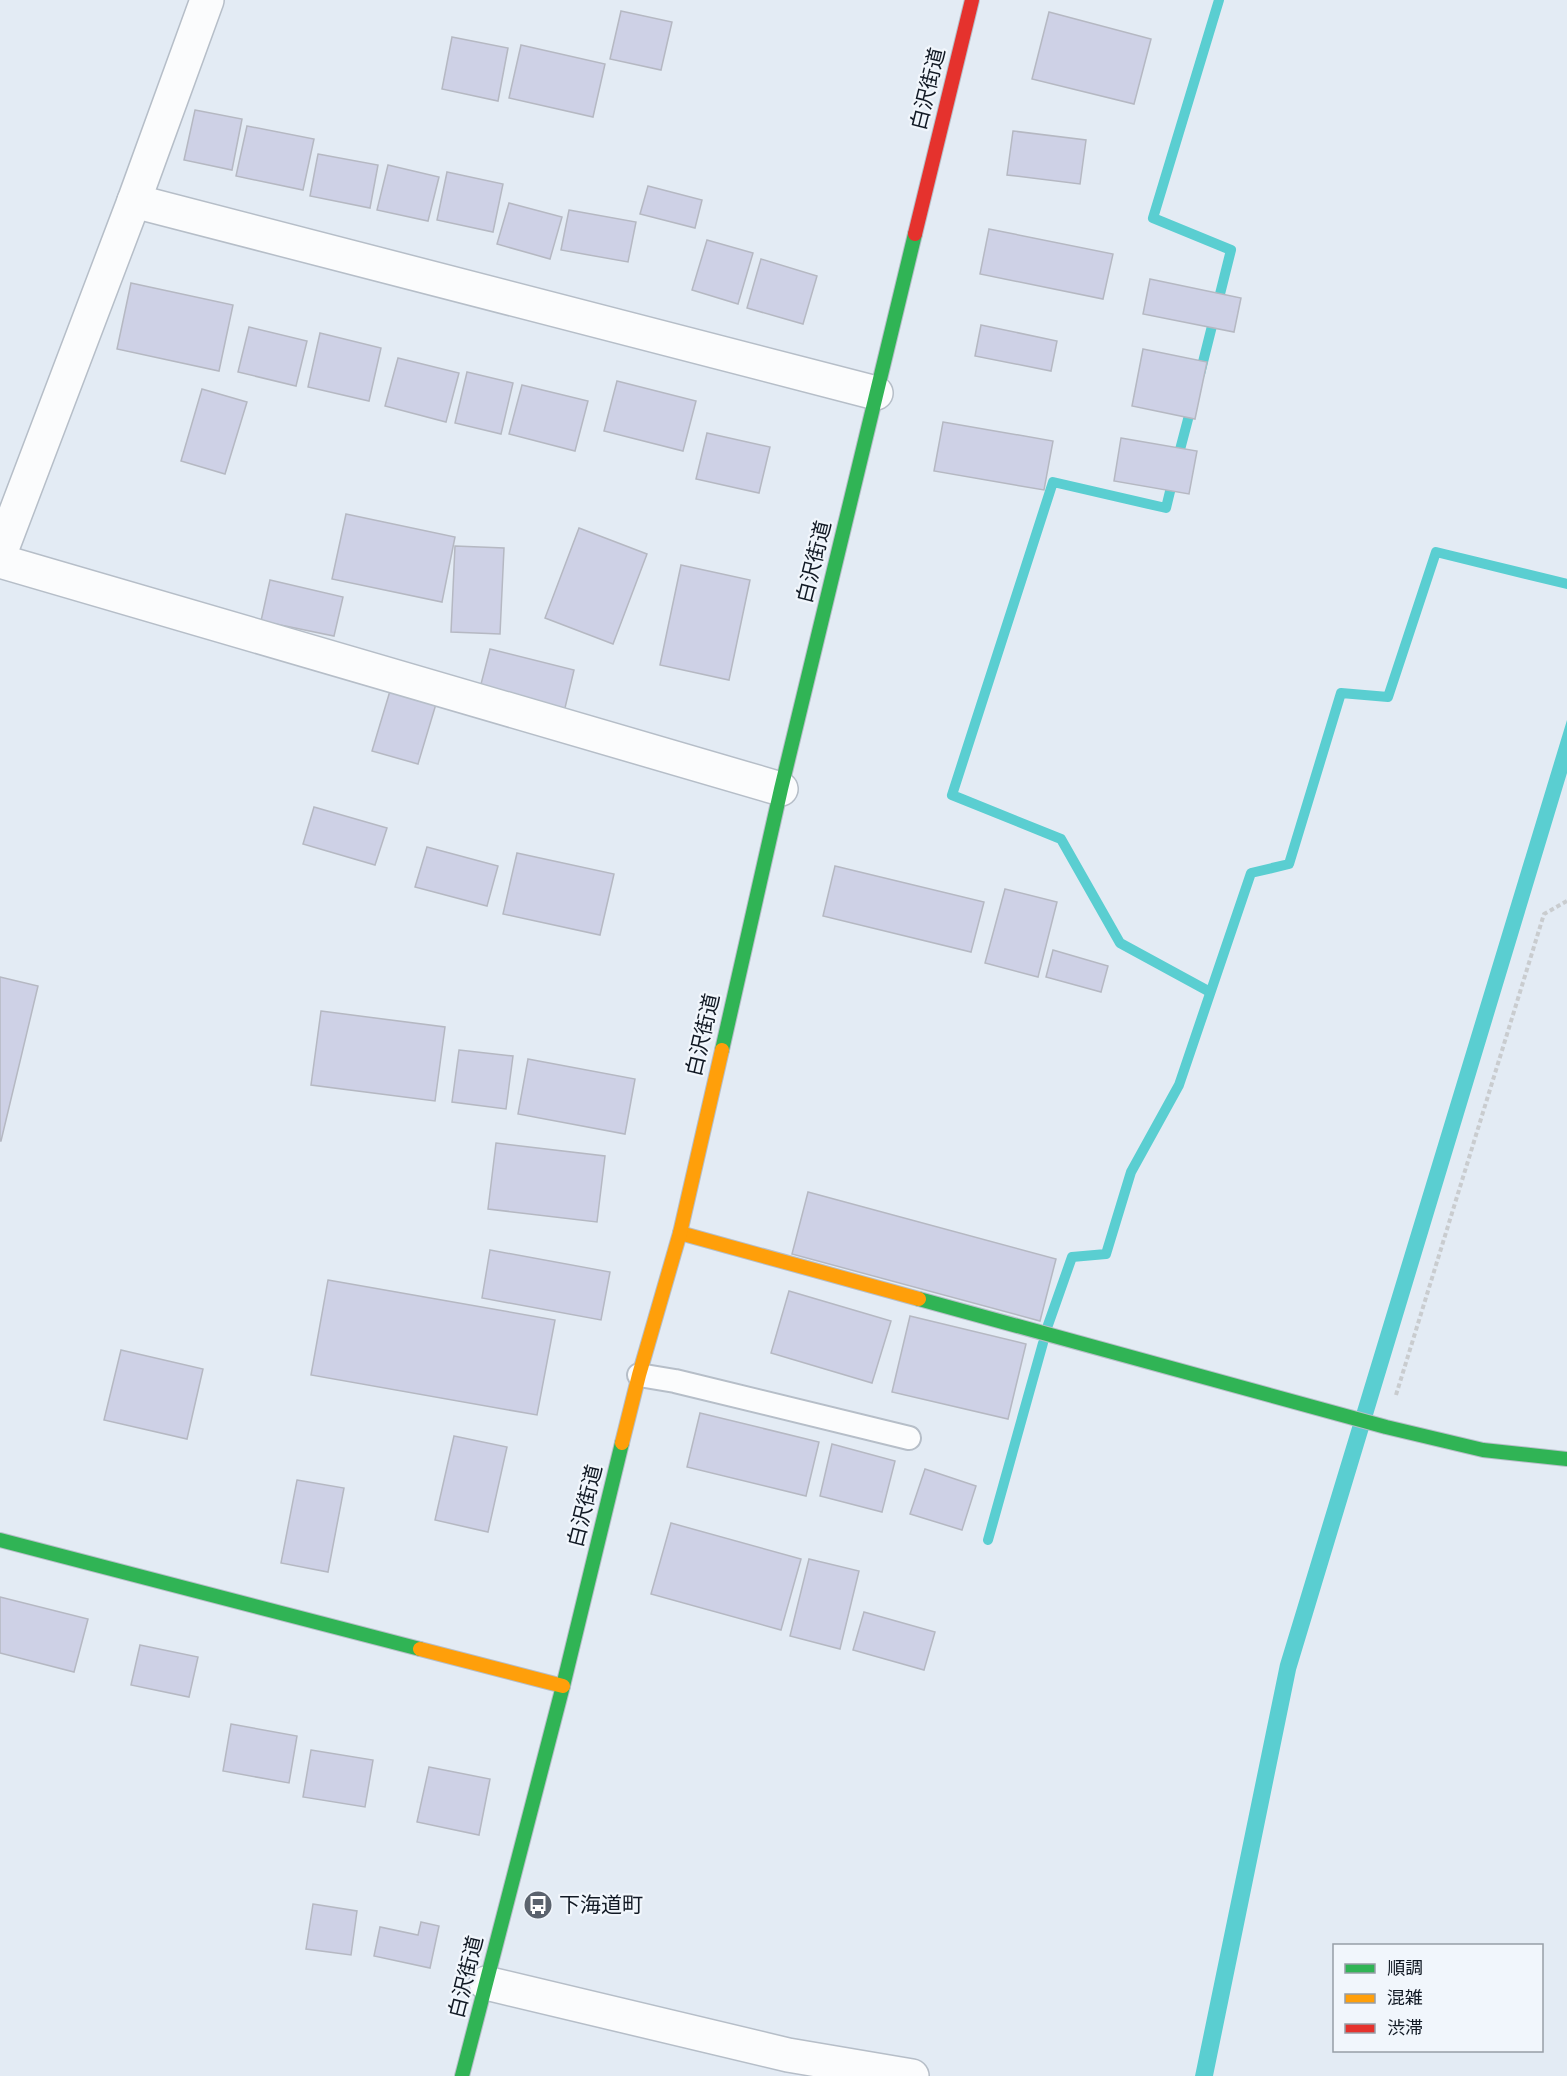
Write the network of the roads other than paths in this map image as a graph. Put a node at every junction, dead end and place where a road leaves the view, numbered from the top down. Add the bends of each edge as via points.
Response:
1 (207, 0) edge
2 (964, 2) edge
3 (134, 201) junction
4 (876, 393) junction
5 (10, 495) edge
6 (0, 554) edge
7 (0, 561) edge
8 (781, 789) junction
9 (680, 1233) junction
10 (639, 1375) junction
11 (909, 1438) dead end
12 (1567, 1459) edge
13 (0, 1540) edge
14 (563, 1686) junction
15 (486, 1983) junction
16 (462, 2076) edge
17 (912, 2076) edge

1 - 3 street
2 - 4 main road, 白沢街道
3 - 4 street
3 - 5 street
4 - 8 main road, 白沢街道
5 - 6 street
7 - 8 street
8 - 9 main road, 白沢街道
9 - 10 main road, 白沢街道
9 - 12 main road via 1386,1427 1483,1450
10 - 11 lane
10 - 14 main road, 白沢街道
13 - 14 main road
14 - 15 main road, 白沢街道
15 - 16 main road, 白沢街道
15 - 17 street via 788,2055

